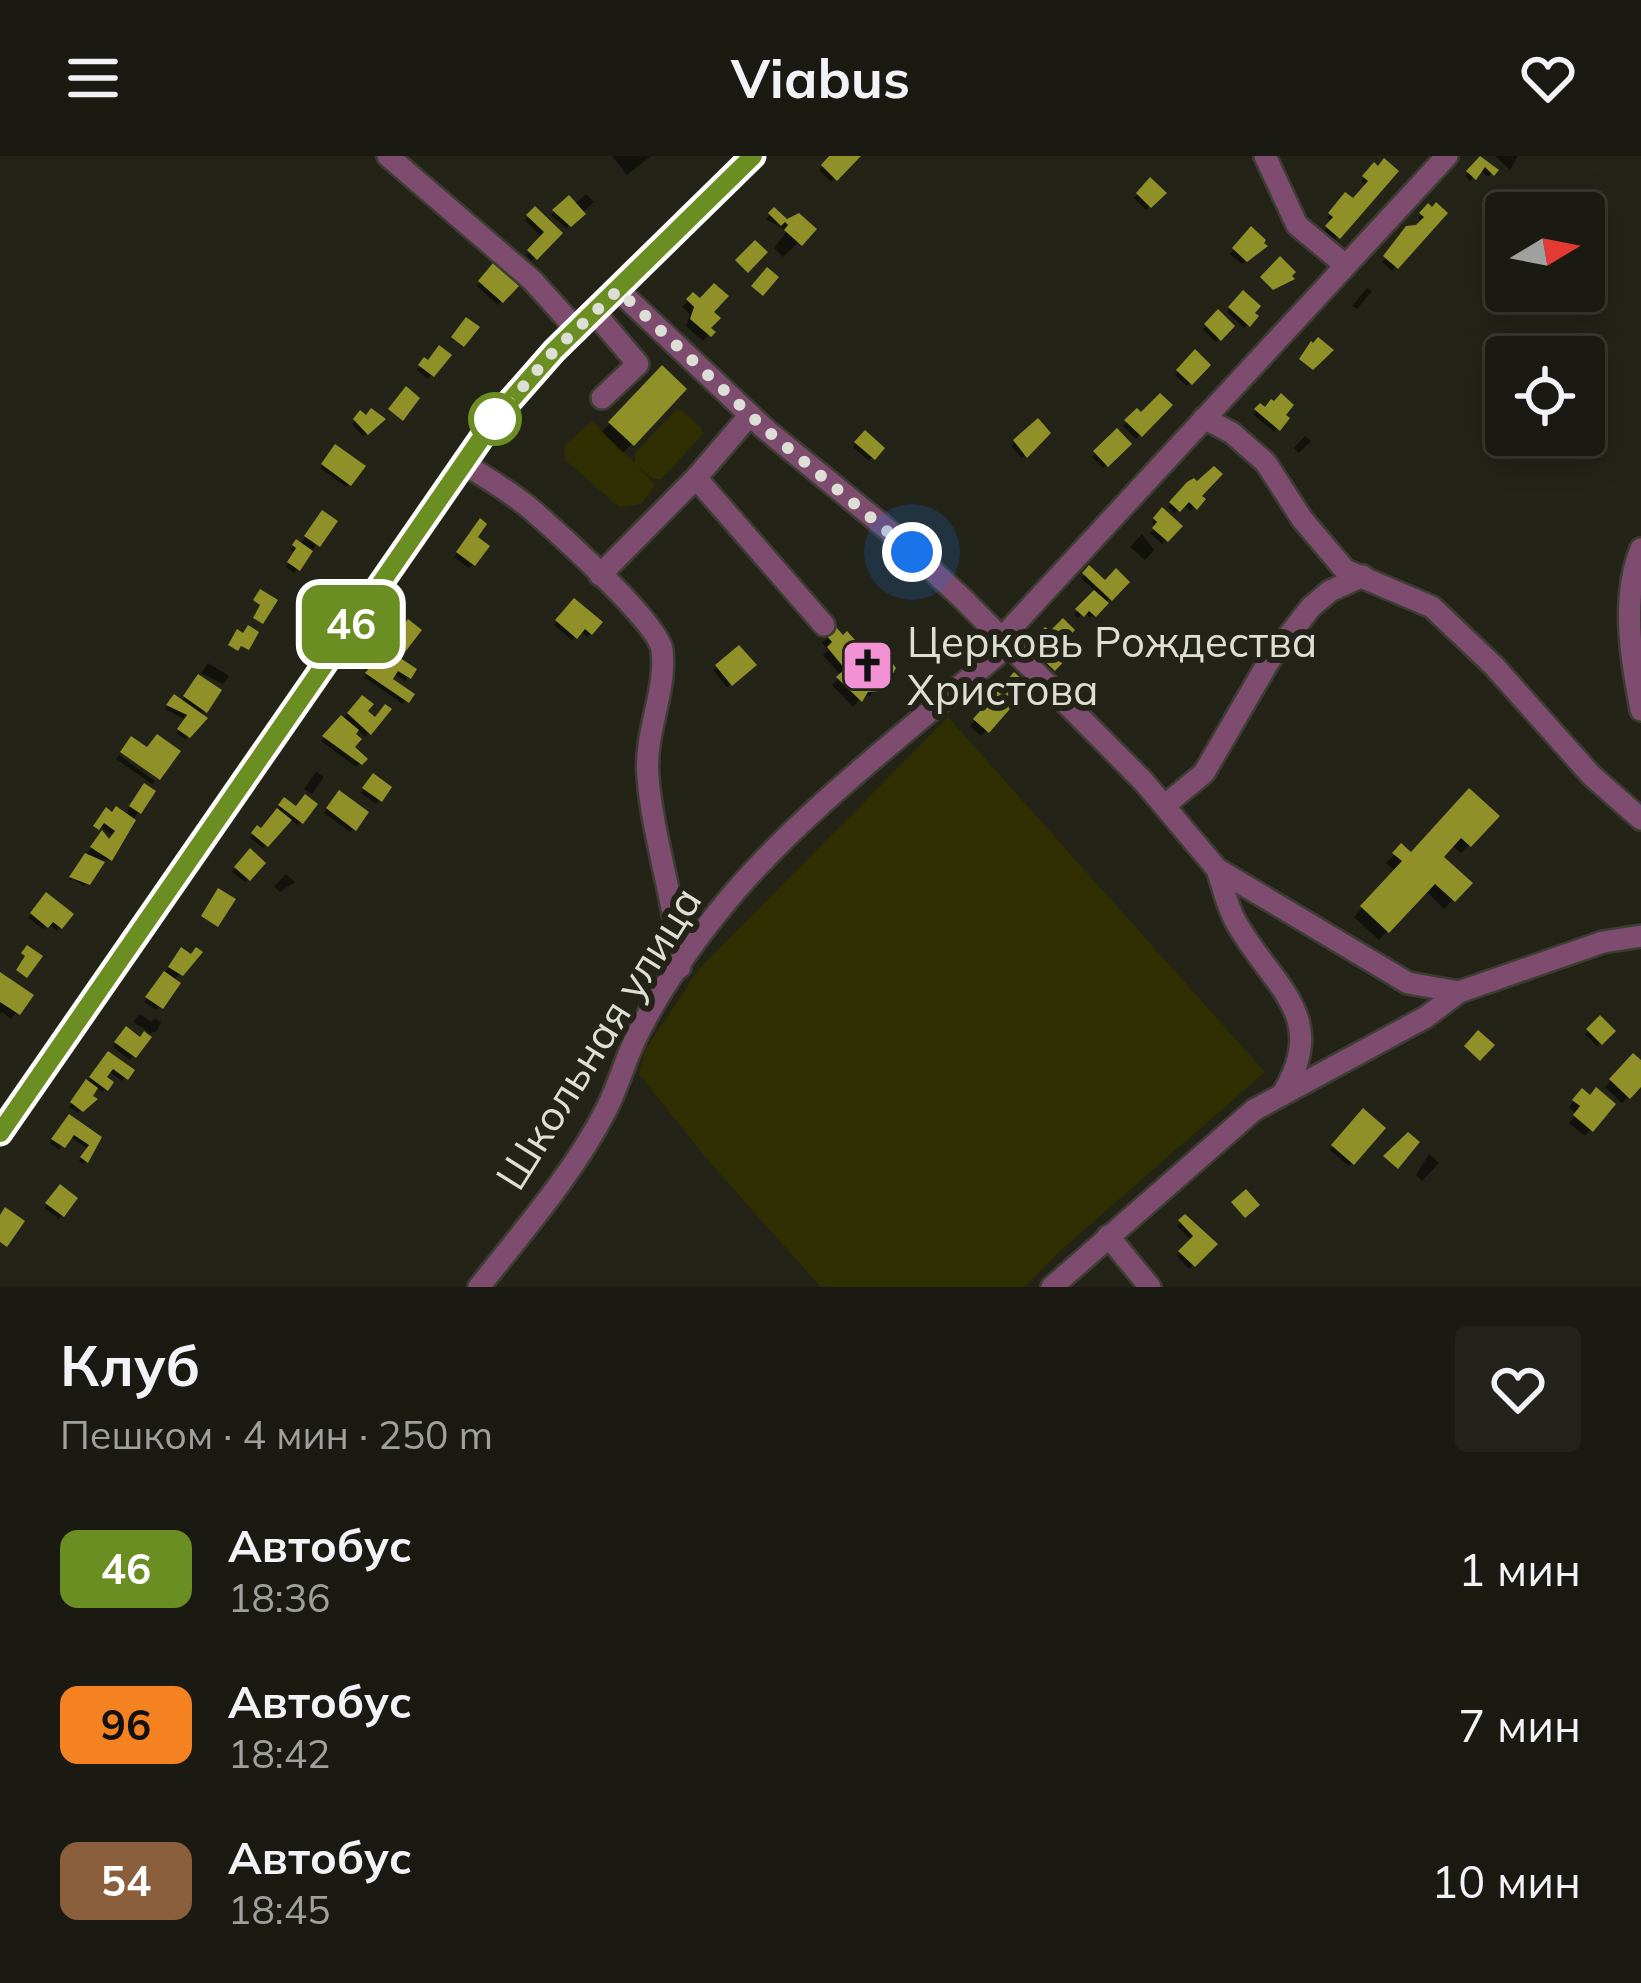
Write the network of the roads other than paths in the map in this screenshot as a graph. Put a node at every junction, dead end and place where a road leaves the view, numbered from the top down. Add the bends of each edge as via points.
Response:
1 (388, 156) edge
2 (753, 156) edge
3 (1265, 156) edge
4 (1447, 156) edge
5 (1345, 265) junction
6 (618, 290) junction
7 (594, 312) junction
8 (577, 330) junction
9 (602, 398) dead end
10 (750, 416) junction
11 (1204, 418) junction
12 (464, 463) junction
13 (696, 478) junction
14 (1641, 549) edge
15 (600, 575) junction
16 (1363, 577) junction
17 (824, 625) dead end
18 (1003, 643) junction
19 (1641, 710) edge
20 (1164, 806) junction
21 (1641, 818) edge
22 (1217, 869) junction
23 (1641, 936) edge
24 (680, 967) junction
25 (1459, 992) junction
26 (1282, 1095) junction
27 (0, 1133) edge
28 (1108, 1236) junction
29 (478, 1287) edge
30 (1052, 1287) edge
31 (1150, 1287) edge

1 - 8 street via 532,280
2 - 6 street
3 - 5 street via 1297,225
4 - 5 street, Школьная улица
5 - 11 street, Школьная улица
6 - 7 street
6 - 10 street
7 - 8 street
7 - 9 street via 638,364
8 - 12 street
10 - 13 street
10 - 18 street via 887,529
11 - 16 street via 1266,463 1345,570
11 - 18 street, Школьная улица
12 - 15 street via 530,508
12 - 27 street
13 - 15 street
13 - 17 street
14 - 19 street via 1629,579
15 - 24 street via 662,644 648,784
16 - 20 street via 1311,607 1204,773
16 - 21 street via 1432,607
18 - 20 street
18 - 24 street, Школьная улица via 758,865
20 - 22 street
22 - 25 street via 1408,983
22 - 26 street via 1234,920 1301,1025 1299,1066
23 - 25 street
24 - 29 street, Школьная улица via 589,1138
25 - 26 street
26 - 28 street
28 - 30 street
28 - 31 street

